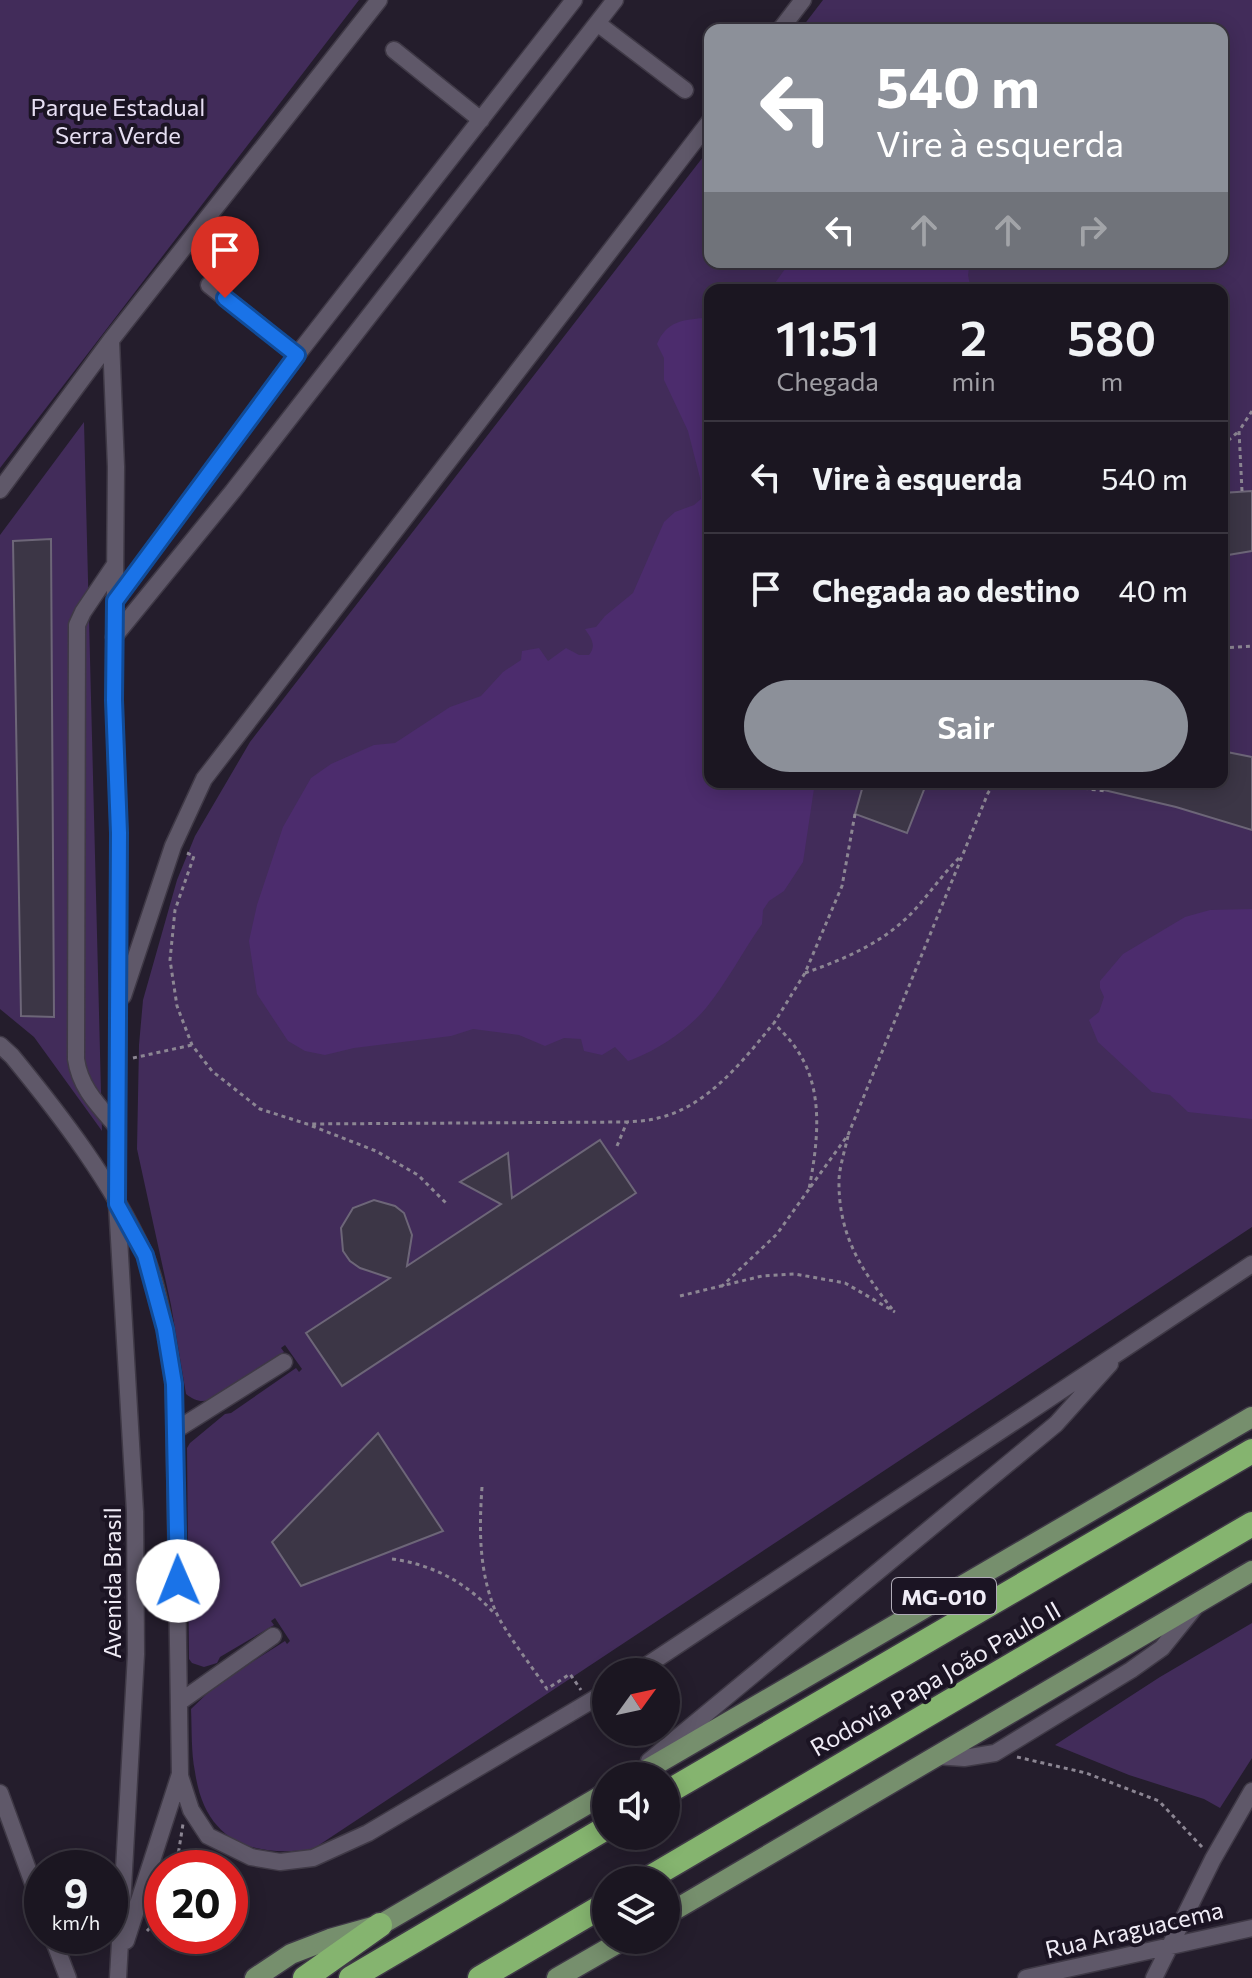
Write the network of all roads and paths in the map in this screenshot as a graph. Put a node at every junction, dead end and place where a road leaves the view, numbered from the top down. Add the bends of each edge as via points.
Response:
1 (379, 0) edge
2 (574, 0) edge
3 (615, 0) edge
4 (803, 0) edge
5 (597, 23) junction
6 (785, 24) edge
7 (394, 50) dead end
8 (685, 90) dead end
9 (481, 120) junction
10 (704, 129) edge
11 (209, 285) dead end
12 (111, 340) junction
13 (297, 355) junction
14 (1252, 411) edge
15 (1239, 431) junction
16 (1228, 441) edge
17 (0, 490) edge
18 (1242, 491) dead end
19 (114, 566) junction
20 (115, 601) junction
21 (114, 637) junction
22 (1252, 646) edge
23 (1228, 648) edge
24 (991, 788) edge
25 (1085, 788) edge
26 (1107, 791) dead end
27 (855, 814) dead end
28 (173, 846) junction
29 (962, 854) junction
30 (805, 973) junction
31 (118, 1009) junction
32 (774, 1023) junction
33 (0, 1045) edge
34 (192, 1045) junction
35 (118, 1061) junction
36 (627, 1122) junction
37 (307, 1124) junction
38 (117, 1127) junction
39 (848, 1135) junction
40 (617, 1146) dead end
41 (809, 1189) junction
42 (117, 1204) junction
43 (448, 1205) dead end
44 (1252, 1264) edge
45 (720, 1288) junction
46 (680, 1296) dead end
47 (1128, 1345) junction
48 (284, 1362) dead end
49 (1252, 1417) edge
50 (176, 1430) junction
51 (1252, 1451) edge
52 (482, 1487) dead end
53 (1252, 1524) edge
54 (392, 1559) dead end
55 (1252, 1571) edge
56 (1199, 1602) junction
57 (495, 1611) junction
58 (273, 1636) dead end
59 (658, 1658) edge
60 (181, 1701) junction
61 (590, 1703) joint
62 (995, 1753) junction
63 (936, 1756) junction
64 (650, 1762) edge
65 (657, 1762) edge
66 (180, 1774) junction
67 (680, 1785) edge
68 (1252, 1791) edge
69 (0, 1793) edge
70 (592, 1801) edge
71 (191, 1810) junction
72 (592, 1836) edge
73 (228, 1848) junction
74 (179, 1850) edge
75 (220, 1850) edge
76 (24, 1859) edge
77 (1213, 1859) junction
78 (670, 1866) edge
79 (680, 1907) edge
80 (592, 1912) edge
81 (380, 1925) junction
82 (1252, 1928) edge
83 (1171, 1947) junction
84 (59, 1954) edge
85 (599, 1954) edge
86 (120, 1960) junction
87 (68, 1978) edge
88 (118, 1978) edge
89 (255, 1978) edge
90 (305, 1978) edge
91 (351, 1978) edge
92 (480, 1978) edge
93 (557, 1978) edge
94 (1026, 1978) edge
95 (1154, 1978) edge

1 - 12 street
2 - 9 street
3 - 5 street
4 - 6 street
5 - 8 street
5 - 21 street
7 - 9 street
9 - 13 street
10 - 28 street via 204,779
11 - 13 street
12 - 17 street
12 - 19 street, Avenida Brasil
13 - 20 street
14 - 15 path
15 - 16 path
15 - 18 path
19 - 20 street, Avenida Brasil
19 - 38 street via 77,625 76,1059 84,1087
20 - 21 street, Avenida Brasil
21 - 31 street, Avenida Brasil
22 - 23 path
24 - 29 path
25 - 26 path
27 - 30 path via 842,886
28 - 31 street
28 - 34 path via 194,856 175,910 170,960 177,1006
29 - 30 path via 917,908 887,934 852,956
29 - 39 path
30 - 32 path
31 - 35 street, Avenida Brasil
32 - 36 path via 702,1098 660,1118
32 - 41 path via 796,1048 811,1079 817,1144
33 - 42 street via 74,1132
34 - 35 path
34 - 37 path via 212,1071 260,1109
35 - 38 street, Avenida Brasil
36 - 37 path
36 - 40 path
37 - 43 path via 376,1151 418,1175
38 - 42 street, Avenida Brasil
39 - 41 path
39 - 45 path via 839,1178 847,1241 864,1274 895,1312 845,1283 795,1274 762,1276
41 - 45 path via 777,1234
42 - 50 street via 145,1255 165,1329
42 - 86 street, Avenida Brasil via 135,1512 136,1654
44 - 47 street
45 - 46 path
47 - 59 street
47 - 64 street via 1056,1424
48 - 50 street
49 - 65 main road, MG-010
50 - 60 street
51 - 67 highway, Rodovia Papa João Paulo II / MG-010
52 - 57 path via 481,1561
53 - 78 highway, Rodovia Papa João Paulo II
54 - 57 path via 442,1573
55 - 56 main road
56 - 62 street via 1162,1648
56 - 63 main road
57 - 61 path via 547,1689 570,1674
58 - 60 street
60 - 66 street
61 - 73 street via 368,1833 313,1858 280,1862
62 - 63 street
62 - 77 path via 1086,1773 1159,1801
63 - 79 main road
66 - 71 street
66 - 86 street
68 - 77 street
69 - 76 street
70 - 81 main road
71 - 73 street via 208,1836
71 - 74 path via 182,1826
72 - 91 highway
73 - 75 path
77 - 83 street
80 - 92 highway
81 - 89 main road via 291,1954
81 - 90 highway
82 - 83 street, Rua Araguacema
83 - 94 street, Rua Araguacema
83 - 95 street
84 - 87 street
85 - 93 main road
86 - 88 street

